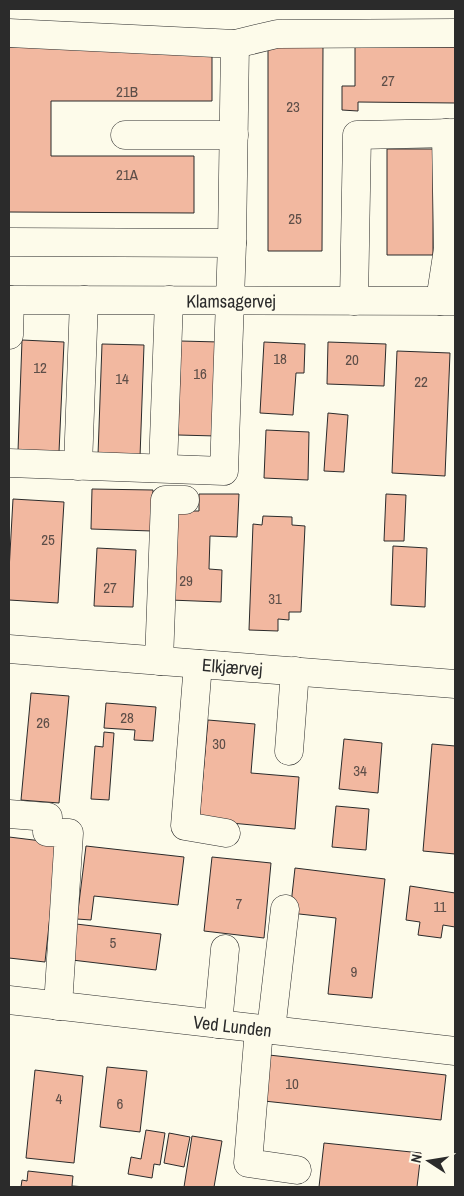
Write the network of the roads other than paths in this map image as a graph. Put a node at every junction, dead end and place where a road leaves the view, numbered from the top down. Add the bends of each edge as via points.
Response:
1 (9, 33) edge
2 (455, 33) edge
3 (235, 44) junction
4 (450, 133) edge
5 (125, 135) dead end
6 (234, 135) junction
7 (9, 242) edge
8 (232, 243) junction
9 (9, 300) edge
10 (84, 300) junction
11 (169, 300) junction
12 (231, 301) junction
13 (354, 301) junction
14 (447, 301) edge
15 (9, 334) edge
16 (9, 463) edge
17 (78, 466) junction
18 (163, 468) junction
19 (185, 500) dead end
20 (9, 649) edge
21 (159, 661) junction
22 (198, 664) junction
23 (295, 671) junction
24 (455, 684) edge
25 (289, 751) dead end
26 (9, 814) edge
27 (226, 833) dead end
28 (285, 908) dead end
29 (225, 950) dead end
30 (9, 1000) edge
31 (58, 1006) junction
32 (218, 1024) junction
33 (265, 1029) junction
34 (455, 1051) edge
35 (297, 1170) dead end

1 - 3 street
2 - 3 street via 277,34
3 - 6 street
4 - 13 street via 357,135
4 - 14 street
5 - 6 street
6 - 8 street
7 - 8 street
8 - 12 street
9 - 10 street, Klamsagervej
9 - 15 street
10 - 11 street, Klamsagervej
10 - 17 street
11 - 12 street, Klamsagervej
11 - 18 street
12 - 13 street, Klamsagervej
12 - 18 street via 224,471
13 - 14 street, Klamsagervej
16 - 17 street
17 - 18 street
19 - 21 street via 165,500
20 - 21 street, Elkjærvej
21 - 22 street, Elkjærvej
22 - 23 street, Elkjærvej
22 - 27 street via 185,826
23 - 24 street, Elkjærvej
23 - 25 street
26 - 31 street via 48,817 48,832 69,833
28 - 33 street
29 - 32 street
30 - 31 street, Ved Lunden
31 - 32 street, Ved Lunden
32 - 33 street, Ved Lunden
33 - 34 street, Ved Lunden
33 - 35 street via 248,1163

